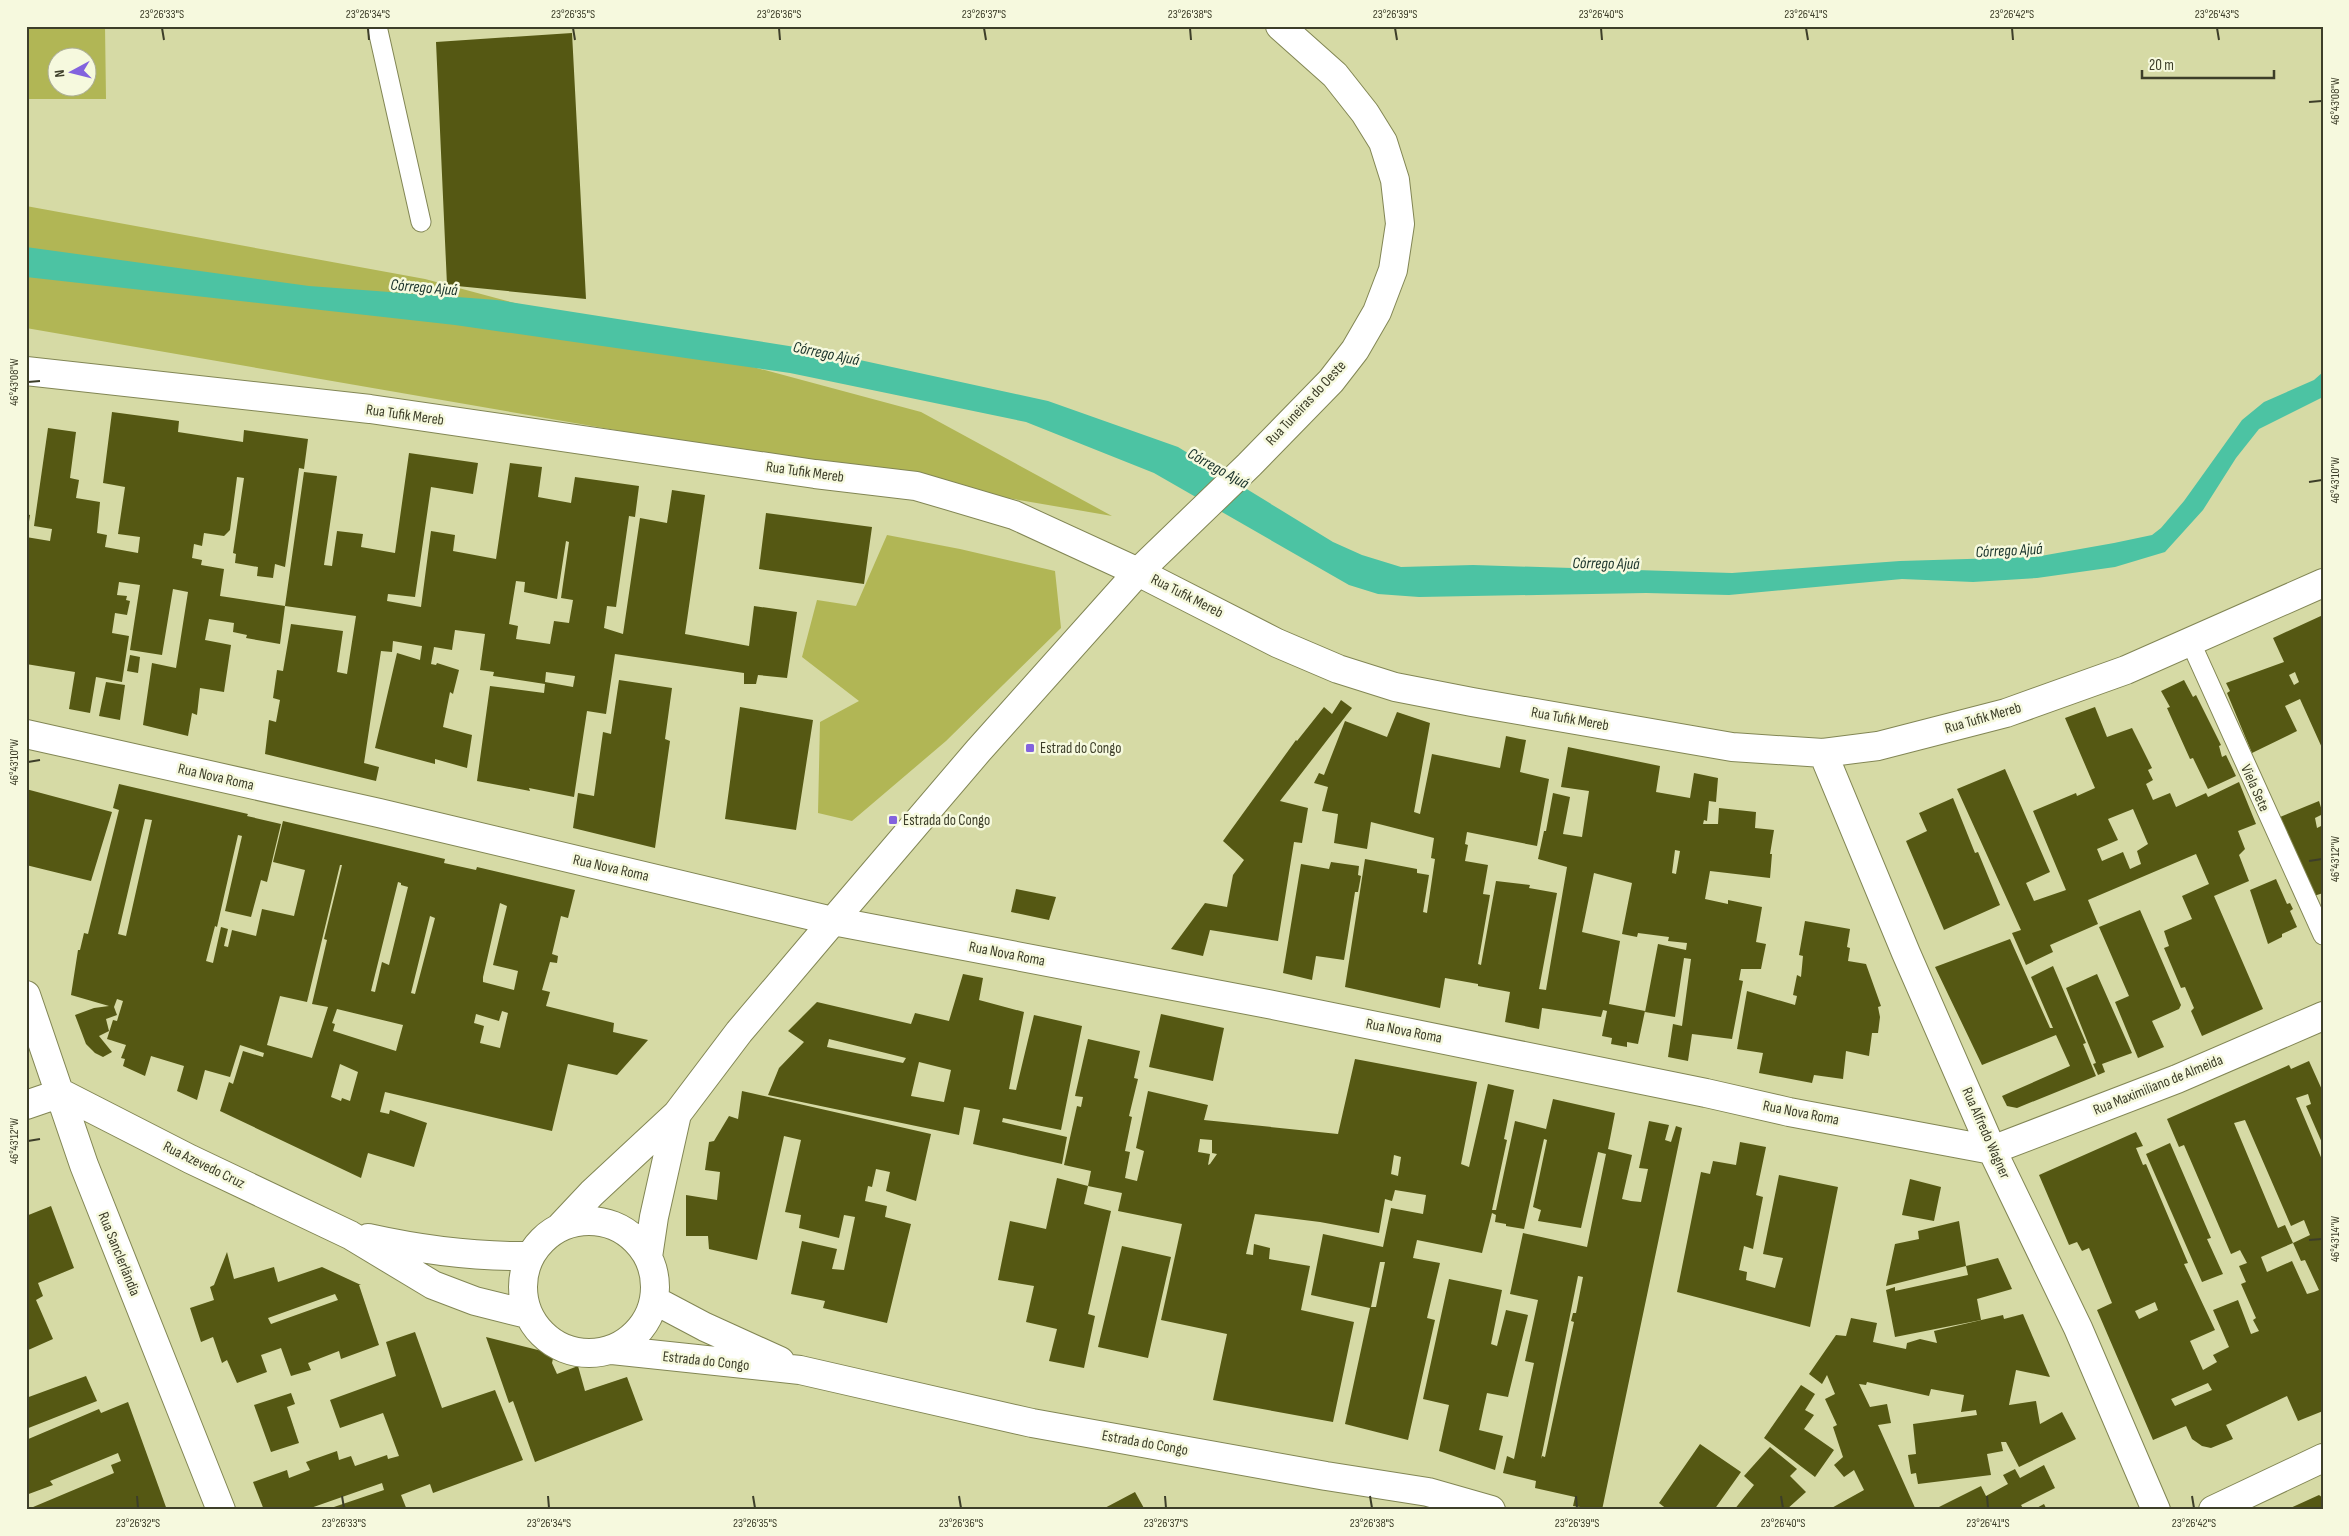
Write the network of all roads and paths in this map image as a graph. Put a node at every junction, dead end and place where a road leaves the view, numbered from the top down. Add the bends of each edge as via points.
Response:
1 (377, 26) edge
2 (1280, 26) edge
3 (421, 222) dead end
4 (26, 371) edge
5 (1138, 572) junction
6 (2323, 583) edge
7 (2190, 641) junction
8 (26, 734) edge
9 (1824, 752) junction
10 (833, 920) junction
11 (2323, 935) edge
12 (26, 995) edge
13 (2323, 1016) edge
14 (61, 1093) junction
15 (26, 1106) edge
16 (677, 1114) junction
17 (1992, 1150) junction
18 (561, 1226) junction
19 (350, 1235) junction
20 (530, 1256) junction
21 (648, 1257) junction
22 (654, 1300) junction
23 (527, 1314) junction
24 (612, 1350) junction
25 (800, 1370) junction
26 (2323, 1458) edge
27 (220, 1510) edge
28 (1491, 1510) edge
29 (2156, 1510) edge
30 (2213, 1510) edge

1 - 3 lane
2 - 5 street, Rua Tuneiras do Oeste via 1335,75 1383,142 1395,180 1400,224 1393,270 1376,312 1331,381
4 - 5 street, Rua Tufik Mereb via 370,410 916,486 1014,515
5 - 9 street, Rua Tufik Mereb via 1277,643 1338,669 1395,687 1732,747
5 - 10 street
6 - 7 street, Rua Tufik Mereb
7 - 9 street, Rua Tufik Mereb via 2126,670 2006,713 1878,746
7 - 11 lane, Viela Sete
8 - 10 street, Rua Nova Roma
9 - 17 street, Rua Alfredo Wagner via 1906,953
10 - 16 street via 739,1032
10 - 17 street, Rua Nova Roma
12 - 14 street, Rua Sanclerlândia
13 - 17 street, Rua Maximiliano de Almeida via 2177,1079
14 - 15 street
14 - 19 street, Rua Azevedo Cruz
14 - 27 street, Rua Sanclerlândia via 84,1165
16 - 18 street via 592,1192
16 - 21 street
17 - 29 street, Rua Alfredo Wagner via 2078,1328
18 - 20 street via 548,1234
18 - 21 street via 580,1221 620,1228 636,1240
19 - 20 street, Rua Azevedo Cruz via 447,1253 485,1257
19 - 23 street, Rua Azevedo Cruz via 433,1285 475,1301
20 - 23 street via 522,1285
21 - 22 street via 654,1278
22 - 24 street via 646,1321 632,1338
22 - 25 street, Estrada do Congo
23 - 24 street via 551,1342 570,1352 591,1354
24 - 25 street, Estrada do Congo
25 - 28 street, Estrada do Congo via 1032,1422 1428,1492
26 - 30 street

